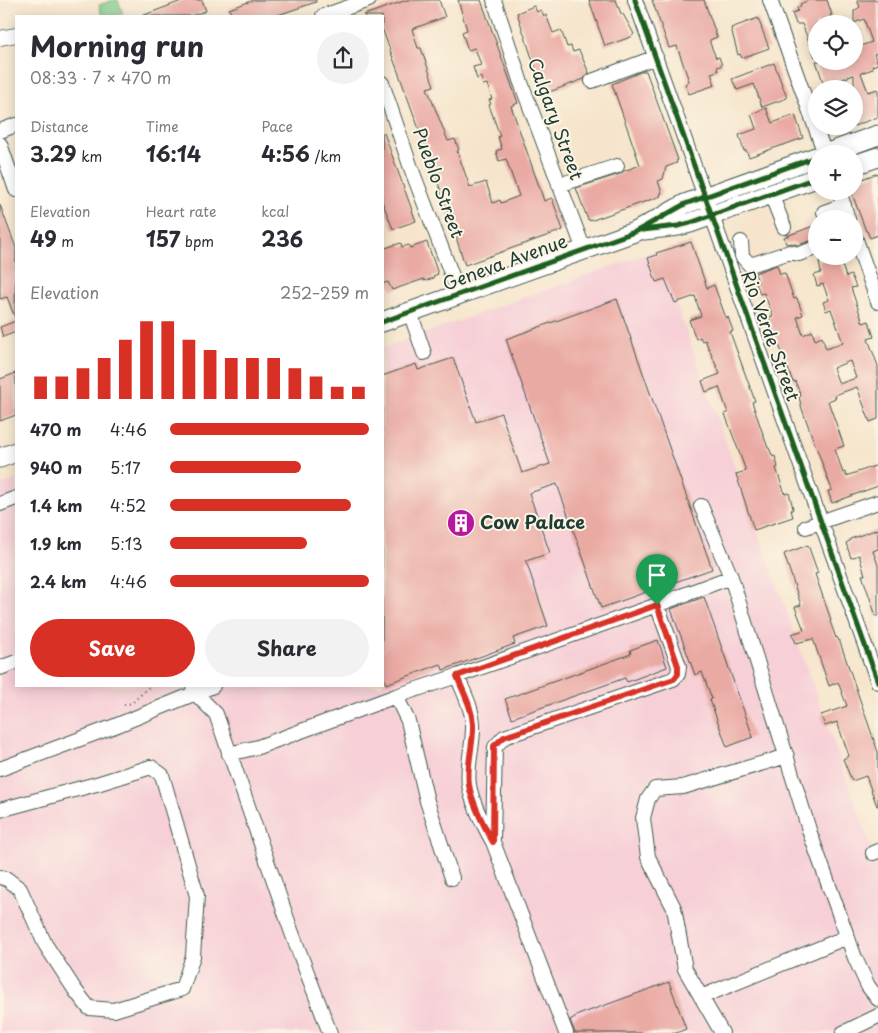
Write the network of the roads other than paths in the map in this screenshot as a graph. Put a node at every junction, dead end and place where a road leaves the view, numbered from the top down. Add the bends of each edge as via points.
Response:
1 (494, 0) edge
2 (635, 0) edge
3 (770, 0) edge
4 (362, 7) edge
5 (327, 15) edge
6 (15, 35) edge
7 (0, 38) edge
8 (656, 57) junction
9 (592, 81) dead end
10 (384, 89) edge
11 (15, 125) edge
12 (0, 131) edge
13 (878, 135) edge
14 (0, 144) edge
15 (822, 145) edge
16 (850, 145) edge
17 (878, 157) edge
18 (808, 160) edge
19 (863, 162) edge
20 (617, 166) dead end
21 (808, 181) edge
22 (559, 186) junction
23 (15, 187) edge
24 (771, 194) junction
25 (705, 196) junction
26 (842, 200) edge
27 (844, 205) junction
28 (830, 210) edge
29 (845, 210) edge
30 (712, 215) junction
31 (784, 227) dead end
32 (637, 231) junction
33 (741, 242) dead end
34 (584, 250) junction
35 (808, 251) edge
36 (863, 260) edge
37 (459, 294) junction
38 (878, 302) edge
39 (410, 312) junction
40 (384, 321) edge
41 (424, 353) dead end
42 (15, 452) edge
43 (0, 458) edge
44 (15, 498) edge
45 (878, 502) edge
46 (0, 504) edge
47 (700, 506) dead end
48 (821, 522) junction
49 (806, 527) dead end
50 (731, 577) junction
51 (657, 605) junction
52 (15, 662) edge
53 (0, 668) edge
54 (457, 676) junction
55 (878, 682) edge
56 (208, 687) edge
57 (194, 690) edge
58 (396, 696) junction
59 (229, 754) junction
60 (786, 756) junction
61 (0, 769) edge
62 (0, 810) edge
63 (493, 842) junction
64 (0, 877) edge
65 (452, 878) dead end
66 (847, 937) junction
67 (701, 997) junction
68 (878, 999) edge
69 (878, 1016) edge
70 (330, 1033) edge
71 (566, 1033) edge
72 (722, 1033) edge
73 (843, 1033) edge

1 - 22 street, Calgary Street
2 - 8 street, Rio Verde Street
3 - 15 street
4 - 5 street
6 - 7 street
8 - 9 street
8 - 25 street, Rio Verde Street
10 - 37 street, Pueblo Street
11 - 12 street
13 - 16 main road
14 - 23 street
17 - 19 main road
18 - 25 main road, Geneva Avenue
20 - 22 street
21 - 24 main road, Geneva Avenue
22 - 34 street, Calgary Street
24 - 30 main road, Geneva Avenue
24 - 31 street
25 - 30 street, Rio Verde Street
25 - 32 main road, Geneva Avenue via 668,212
26 - 27 street
27 - 28 street
27 - 29 street
30 - 32 main road, Geneva Avenue via 678,226
30 - 48 street, Rio Verde Street
32 - 34 main road, Geneva Avenue
33 - 35 street via 742,256 750,265 790,252 799,254
34 - 37 main road, Geneva Avenue
36 - 38 street
37 - 39 main road, Geneva Avenue
39 - 40 main road, Geneva Avenue
39 - 41 street
42 - 43 main road
44 - 46 street
45 - 48 street
47 - 50 street
48 - 49 street
48 - 55 street, Rio Verde Street
50 - 51 street
50 - 60 street
51 - 54 street
51 - 63 street via 678,674 674,679 504,737 494,746
52 - 53 street
54 - 58 street
54 - 63 street via 472,712 469,787
56 - 57 street
57 - 59 street via 216,714
57 - 61 street via 115,726
58 - 59 street via 258,747
58 - 65 street via 408,721 427,800
59 - 70 street
60 - 66 street
60 - 67 street via 683,788 656,789 648,799 642,818 648,857 674,908 685,969
62 - 64 street via 151,767 162,775 197,896 193,956 182,989 114,1010 89,1008 45,944 20,889
63 - 71 street
66 - 67 street
66 - 68 street via 868,986
67 - 72 street
69 - 73 street

